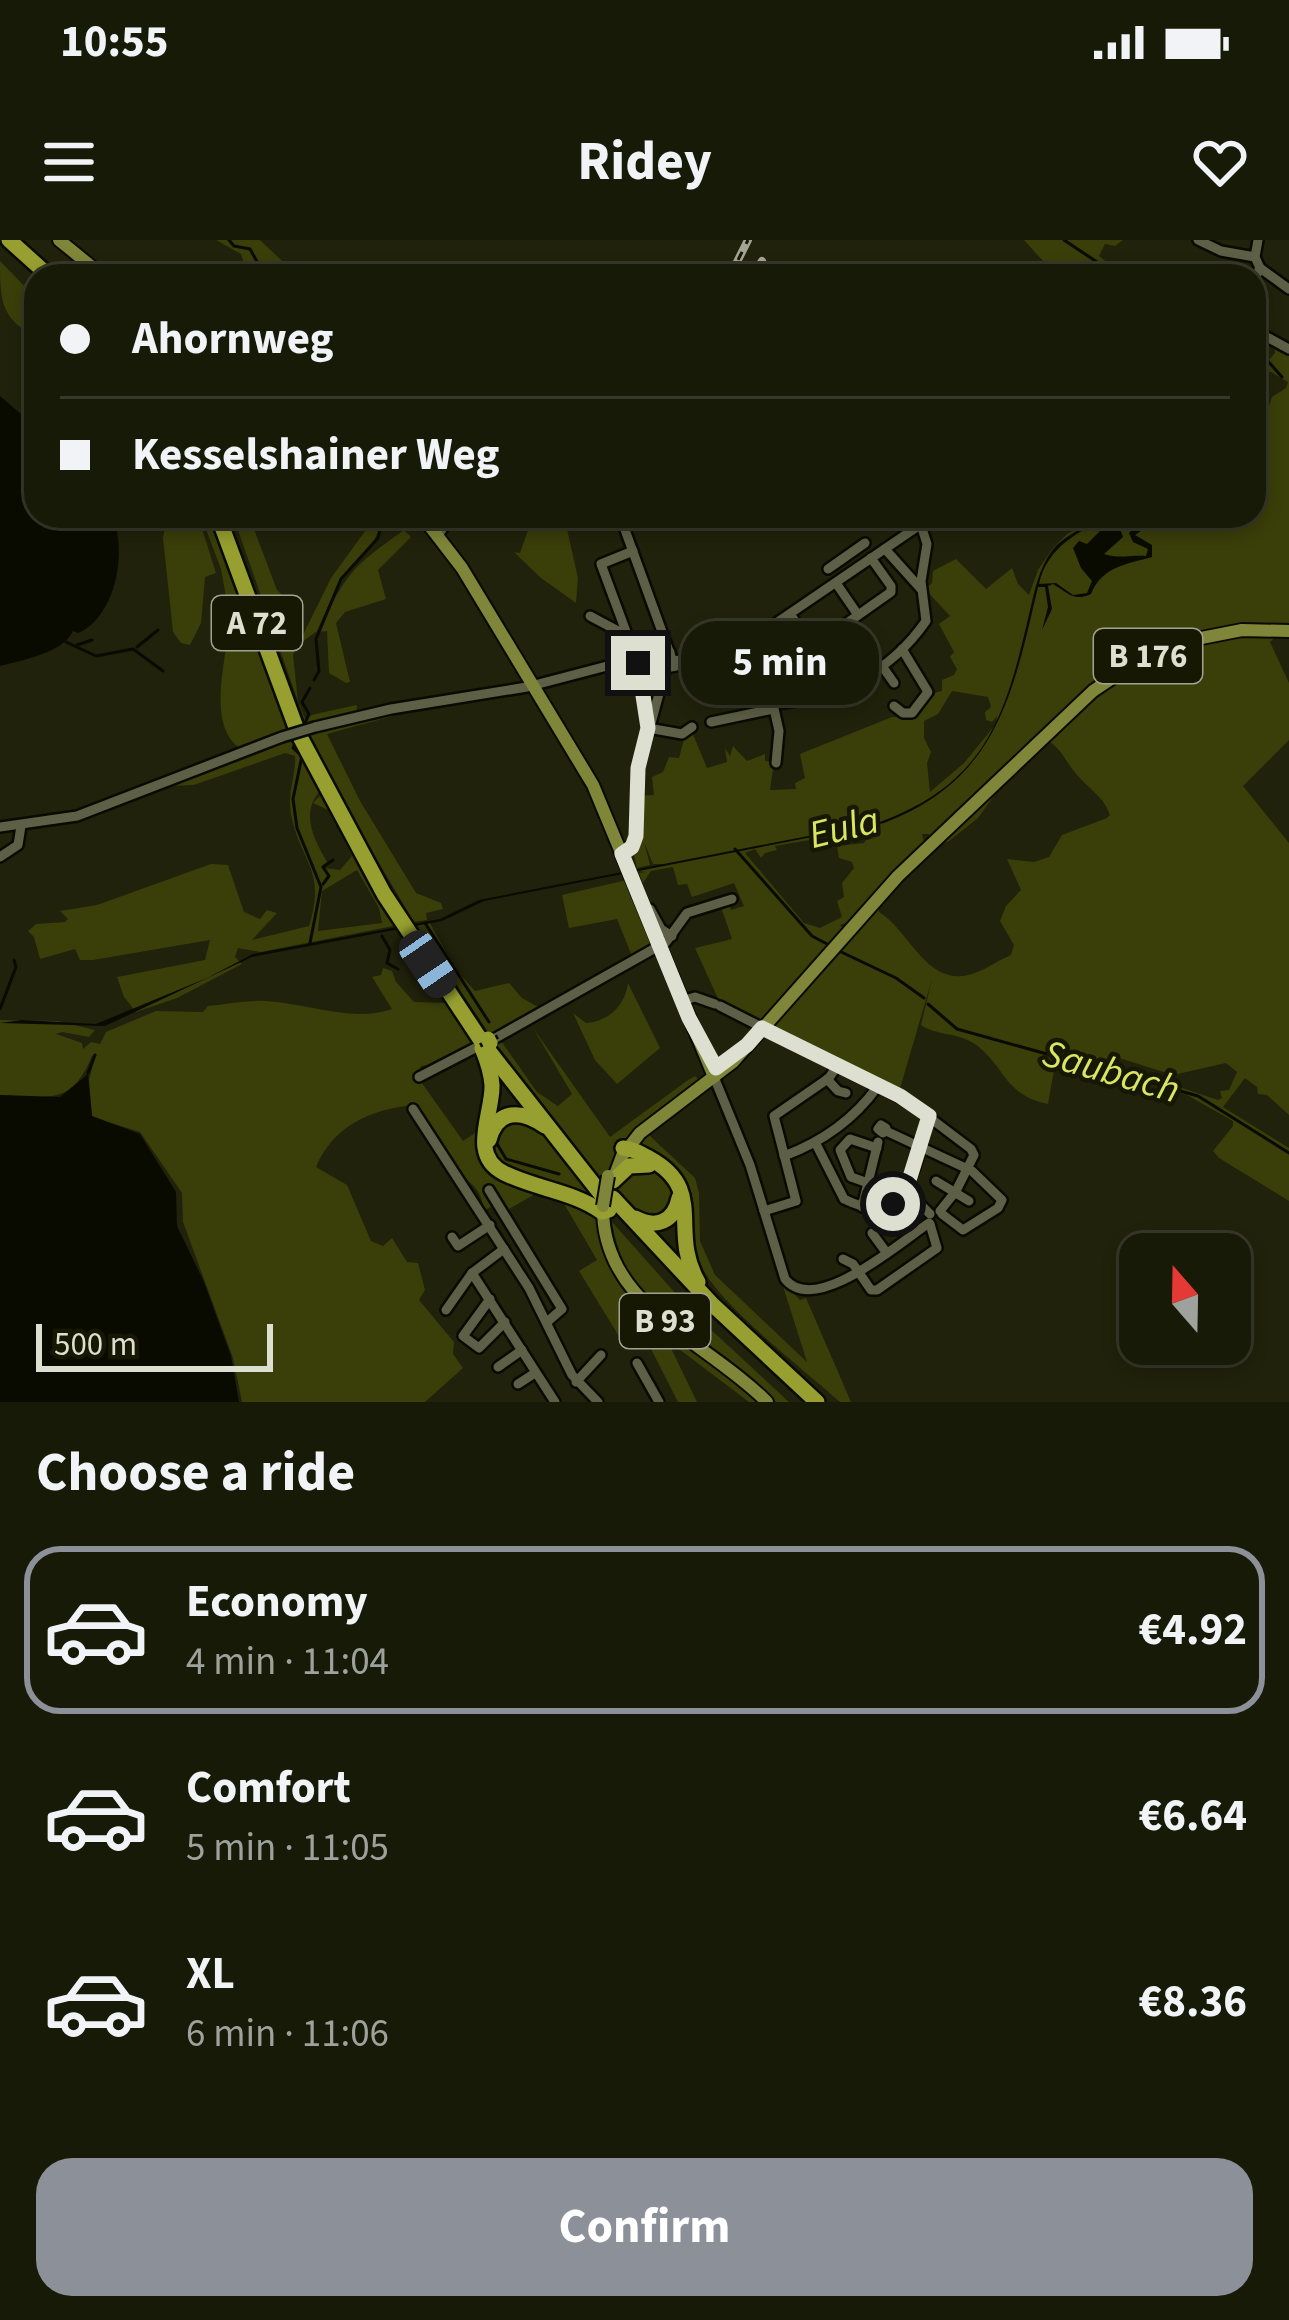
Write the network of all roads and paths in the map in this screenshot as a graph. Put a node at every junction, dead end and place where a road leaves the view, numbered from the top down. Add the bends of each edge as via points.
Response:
1 (9, 240) edge
2 (18, 240) edge
3 (59, 240) edge
4 (1198, 240) edge
5 (1255, 254) edge
6 (39, 264) edge
7 (42, 264) edge
8 (88, 264) edge
9 (1266, 265) edge
10 (1289, 289) edge
11 (225, 528) edge
12 (433, 528) edge
13 (443, 528) edge
14 (624, 528) edge
15 (916, 528) edge
16 (922, 528) edge
17 (439, 534) junction
18 (865, 543) dead end
19 (885, 549) junction
20 (633, 551) junction
21 (848, 556) junction
22 (871, 559) junction
23 (856, 568) junction
24 (829, 569) dead end
25 (836, 583) junction
26 (922, 590) junction
27 (790, 614) junction
28 (858, 615) junction
29 (590, 616) dead end
30 (1289, 631) edge
31 (763, 633) junction
32 (628, 637) junction
33 (902, 649) junction
34 (674, 659) junction
35 (730, 661) junction
36 (642, 666) junction
37 (882, 666) junction
38 (788, 674) dead end
39 (895, 683) dead end
40 (537, 684) junction
41 (773, 706) junction
42 (894, 706) dead end
43 (711, 722) dead end
44 (692, 727) dead end
45 (649, 728) junction
46 (300, 732) junction
47 (776, 763) dead end
48 (21, 826) junction
49 (0, 827) edge
50 (0, 857) edge
51 (627, 866) junction
52 (639, 899) junction
53 (732, 899) dead end
54 (672, 936) junction
55 (658, 945) junction
56 (682, 1001) junction
57 (762, 1028) junction
58 (483, 1042) junction
59 (837, 1066) junction
60 (715, 1072) junction
61 (419, 1077) dead end
62 (827, 1079) junction
63 (878, 1085) junction
64 (846, 1094) dead end
65 (413, 1109) dead end
66 (929, 1116) junction
67 (545, 1126) junction
68 (886, 1131) dead end
69 (815, 1142) junction
70 (920, 1146) junction
71 (625, 1149) junction
72 (784, 1156) junction
73 (649, 1165) junction
74 (896, 1168) dead end
75 (968, 1168) junction
76 (911, 1173) junction
77 (936, 1181) dead end
78 (868, 1183) junction
79 (893, 1186) dead end
80 (489, 1190) dead end
81 (906, 1190) junction
82 (956, 1191) junction
83 (607, 1199) junction
84 (969, 1201) dead end
85 (862, 1207) junction
86 (764, 1211) junction
87 (934, 1217) junction
88 (897, 1224) dead end
89 (490, 1225) junction
90 (872, 1233) dead end
91 (452, 1237) dead end
92 (906, 1238) junction
93 (951, 1240) dead end
94 (938, 1245) junction
95 (504, 1249) junction
96 (886, 1252) junction
97 (843, 1259) dead end
98 (858, 1270) junction
99 (472, 1273) junction
100 (490, 1299) junction
101 (717, 1309) junction
102 (446, 1310) dead end
103 (505, 1322) junction
104 (547, 1322) junction
105 (490, 1338) junction
106 (522, 1350) junction
107 (601, 1355) dead end
108 (637, 1363) dead end
109 (535, 1373) junction
110 (576, 1382) junction
111 (518, 1384) dead end
112 (555, 1402) edge
113 (598, 1402) edge
114 (659, 1402) edge
115 (770, 1402) edge
116 (813, 1402) edge

1 - 6 highway
2 - 7 highway
3 - 8 main road
4 - 5 street
9 - 10 street
11 - 46 highway, A 72
12 - 17 main road
13 - 17 street
14 - 20 street
15 - 19 street
16 - 26 street
17 - 40 main road
18 - 21 street
19 - 22 street
19 - 26 street
20 - 32 street via 601,564
20 - 34 street
21 - 23 street
21 - 24 street
22 - 23 street
22 - 28 street via 892,590
23 - 25 street
25 - 27 street
25 - 28 street
26 - 33 street via 926,620
27 - 28 street via 816,651
27 - 31 street
29 - 32 street
30 - 57 main road, B 176 via 1193,639 1101,685 898,876
31 - 35 street
31 - 38 street
32 - 34 street
33 - 37 street
33 - 42 street via 928,692 912,713
34 - 35 street
34 - 36 street
34 - 45 street
35 - 41 street
36 - 40 street via 611,665
36 - 45 street
37 - 39 street
37 - 41 street via 838,692
40 - 46 street
40 - 51 main road
41 - 43 street
41 - 47 street
44 - 45 street via 682,734
45 - 51 street
46 - 48 street via 88,813
46 - 58 highway, A 72 via 347,830
48 - 49 street
48 - 50 street via 18,845
51 - 52 main road
52 - 54 street
52 - 55 main road
53 - 54 street via 687,913
54 - 55 street
55 - 56 main road
55 - 58 street
56 - 57 street via 717,1005
56 - 60 main road
57 - 59 street
57 - 60 main road, B 176
58 - 61 street
58 - 67 highway, A 72
58 - 83 highway, A 72
58 - 83 highway via 491,1080 489,1161 502,1172
59 - 62 street
59 - 63 street
60 - 71 main road, B 176 via 645,1123
60 - 86 street
62 - 64 street
62 - 72 street via 774,1116
63 - 66 street
63 - 69 street via 854,1115
65 - 89 street
66 - 70 street
66 - 75 street via 974,1152
67 - 83 highway, A 72
67 - 83 highway via 525,1114 506,1115 490,1132 491,1153 505,1168
68 - 70 street
69 - 72 street
69 - 85 street via 842,1197
70 - 75 street
70 - 76 street
71 - 73 highway
71 - 83 main road
71 - 101 highway via 678,1179 687,1259
72 - 86 street via 796,1201
73 - 83 highway via 629,1166
73 - 83 highway via 676,1184 679,1200 665,1221 652,1224
74 - 76 street
75 - 82 street
75 - 87 street via 1005,1201 964,1230
76 - 81 street
77 - 82 street
78 - 78 street via 851,1177 840,1150 850,1139 878,1145
78 - 85 street
79 - 81 street
80 - 104 street via 562,1309
81 - 85 street via 886,1207
81 - 87 street
82 - 84 street
82 - 87 street
83 - 101 highway, A 72
83 - 115 main road, B 93 via 615,1251 638,1292
83 - 116 highway, A 72 via 716,1316
86 - 98 street via 785,1279 802,1292
87 - 92 street
87 - 94 street
88 - 92 street
89 - 91 street via 458,1246
89 - 95 street
90 - 96 street
92 - 96 street
93 - 94 street
94 - 98 street via 867,1294
95 - 99 street
95 - 104 street
96 - 98 street
97 - 98 street
99 - 100 street
99 - 102 street
100 - 103 street
100 - 105 street via 463,1333 478,1348
101 - 116 highway, A 72
103 - 105 street
103 - 106 street
104 - 110 street
105 - 106 street via 501,1364
106 - 109 street
107 - 110 street
108 - 114 street
109 - 111 street
109 - 112 street
110 - 113 street

